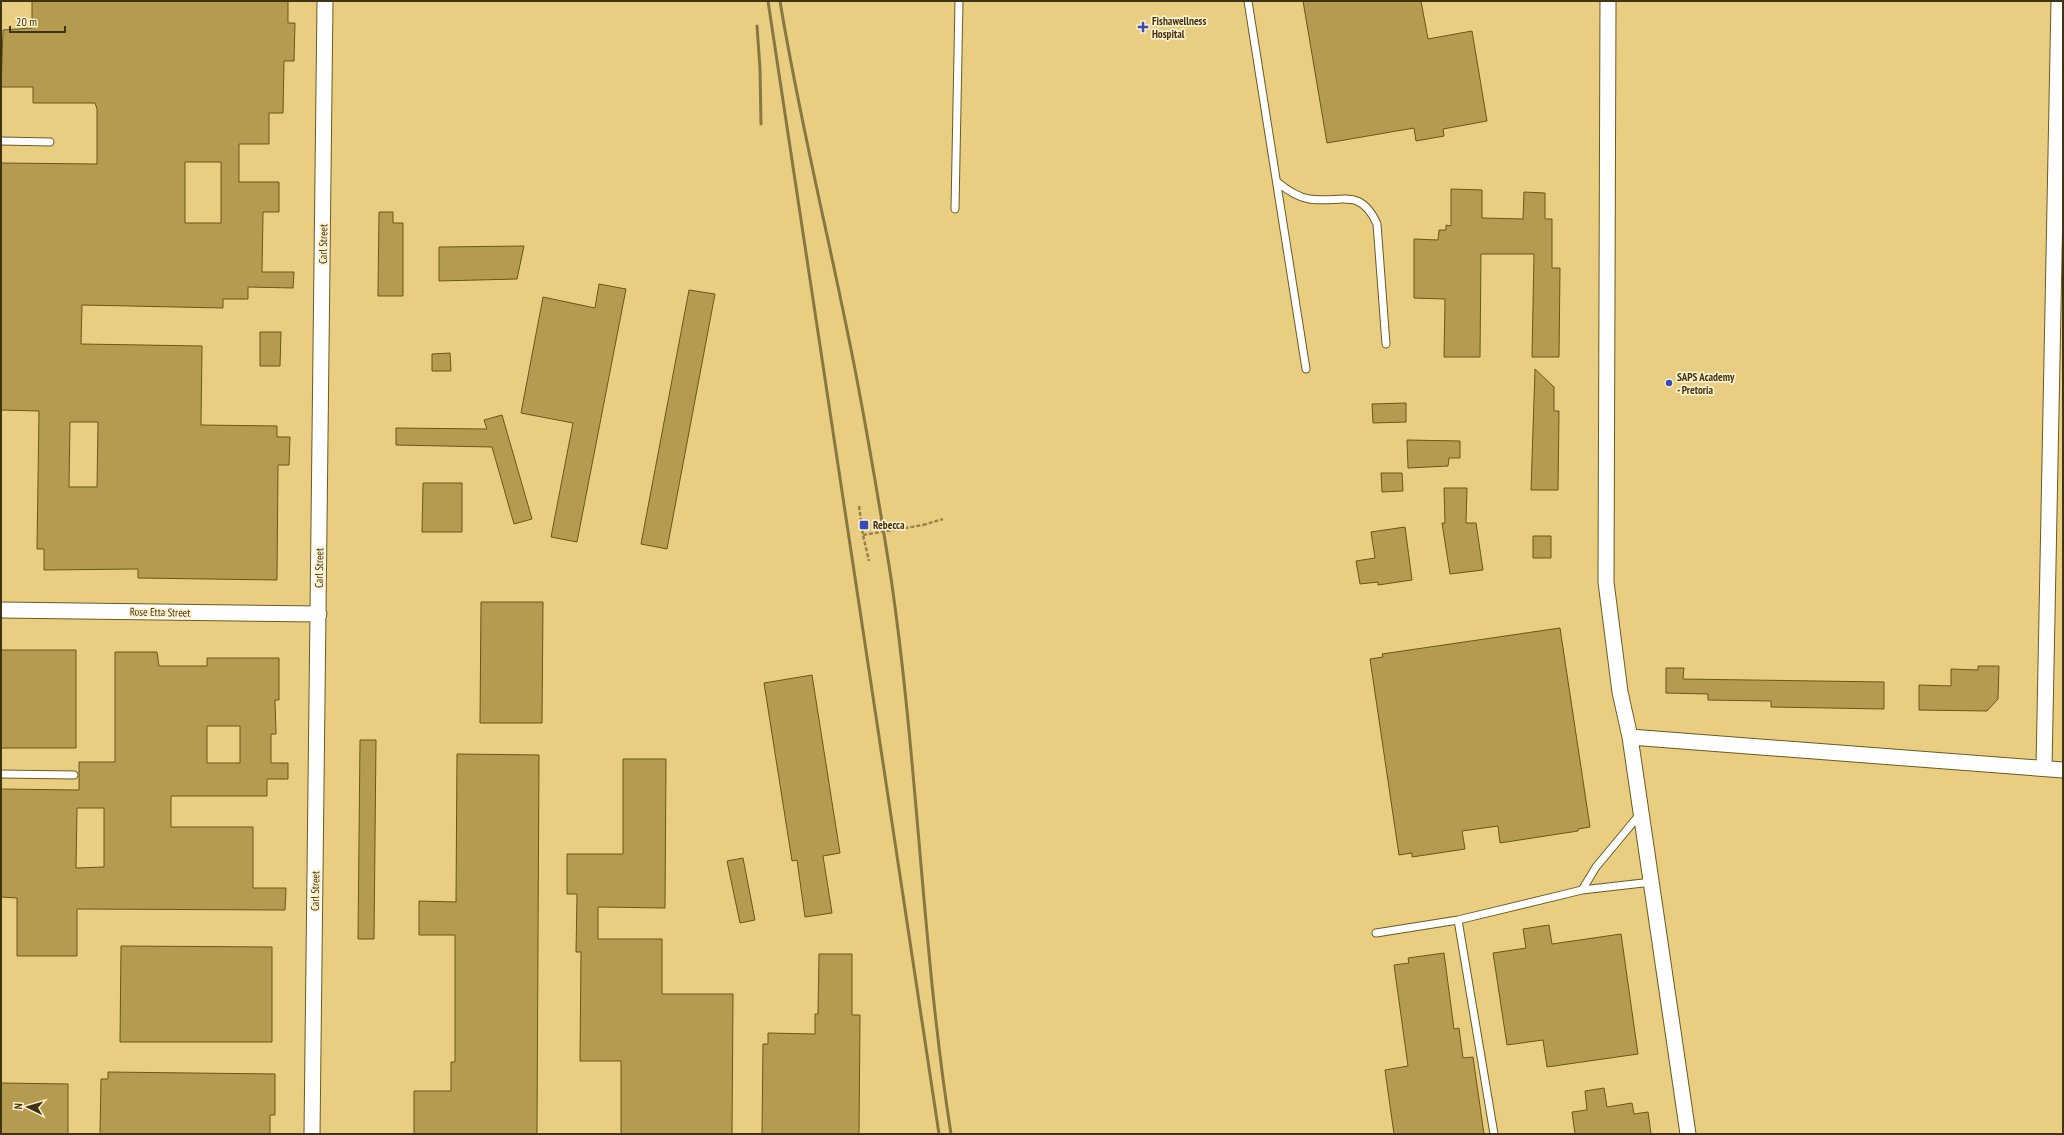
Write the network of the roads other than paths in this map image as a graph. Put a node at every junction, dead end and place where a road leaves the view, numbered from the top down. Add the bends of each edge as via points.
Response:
1 (326, 1) edge
2 (959, 1) edge
3 (1248, 1) edge
4 (1608, 1) edge
5 (2059, 1) edge
6 (1, 141) edge
7 (50, 142) dead end
8 (1277, 182) junction
9 (955, 209) dead end
10 (1386, 344) dead end
11 (1306, 369) dead end
12 (1, 610) edge
13 (319, 614) junction
14 (1630, 737) junction
15 (2044, 768) junction
16 (2063, 770) edge
17 (1, 774) edge
18 (74, 775) dead end
19 (1641, 812) junction
20 (1652, 882) junction
21 (1582, 890) junction
22 (1458, 920) junction
23 (1376, 933) dead end
24 (312, 1134) edge
25 (1494, 1134) edge
26 (1688, 1134) edge

1 - 13 street, Carl Street
2 - 9 lane
3 - 8 lane
4 - 14 street via 1606,582 1620,692
5 - 15 street
6 - 7 lane
8 - 10 lane via 1287,190 1309,199 1354,199 1374,216 1378,224
8 - 11 lane
12 - 13 street, Rose Etta Street
13 - 24 street, Carl Street
14 - 15 street
14 - 19 street
15 - 16 street
17 - 18 lane
19 - 20 street
19 - 21 lane via 1596,867
20 - 21 lane
20 - 26 street
21 - 22 lane
22 - 23 lane
22 - 25 lane

